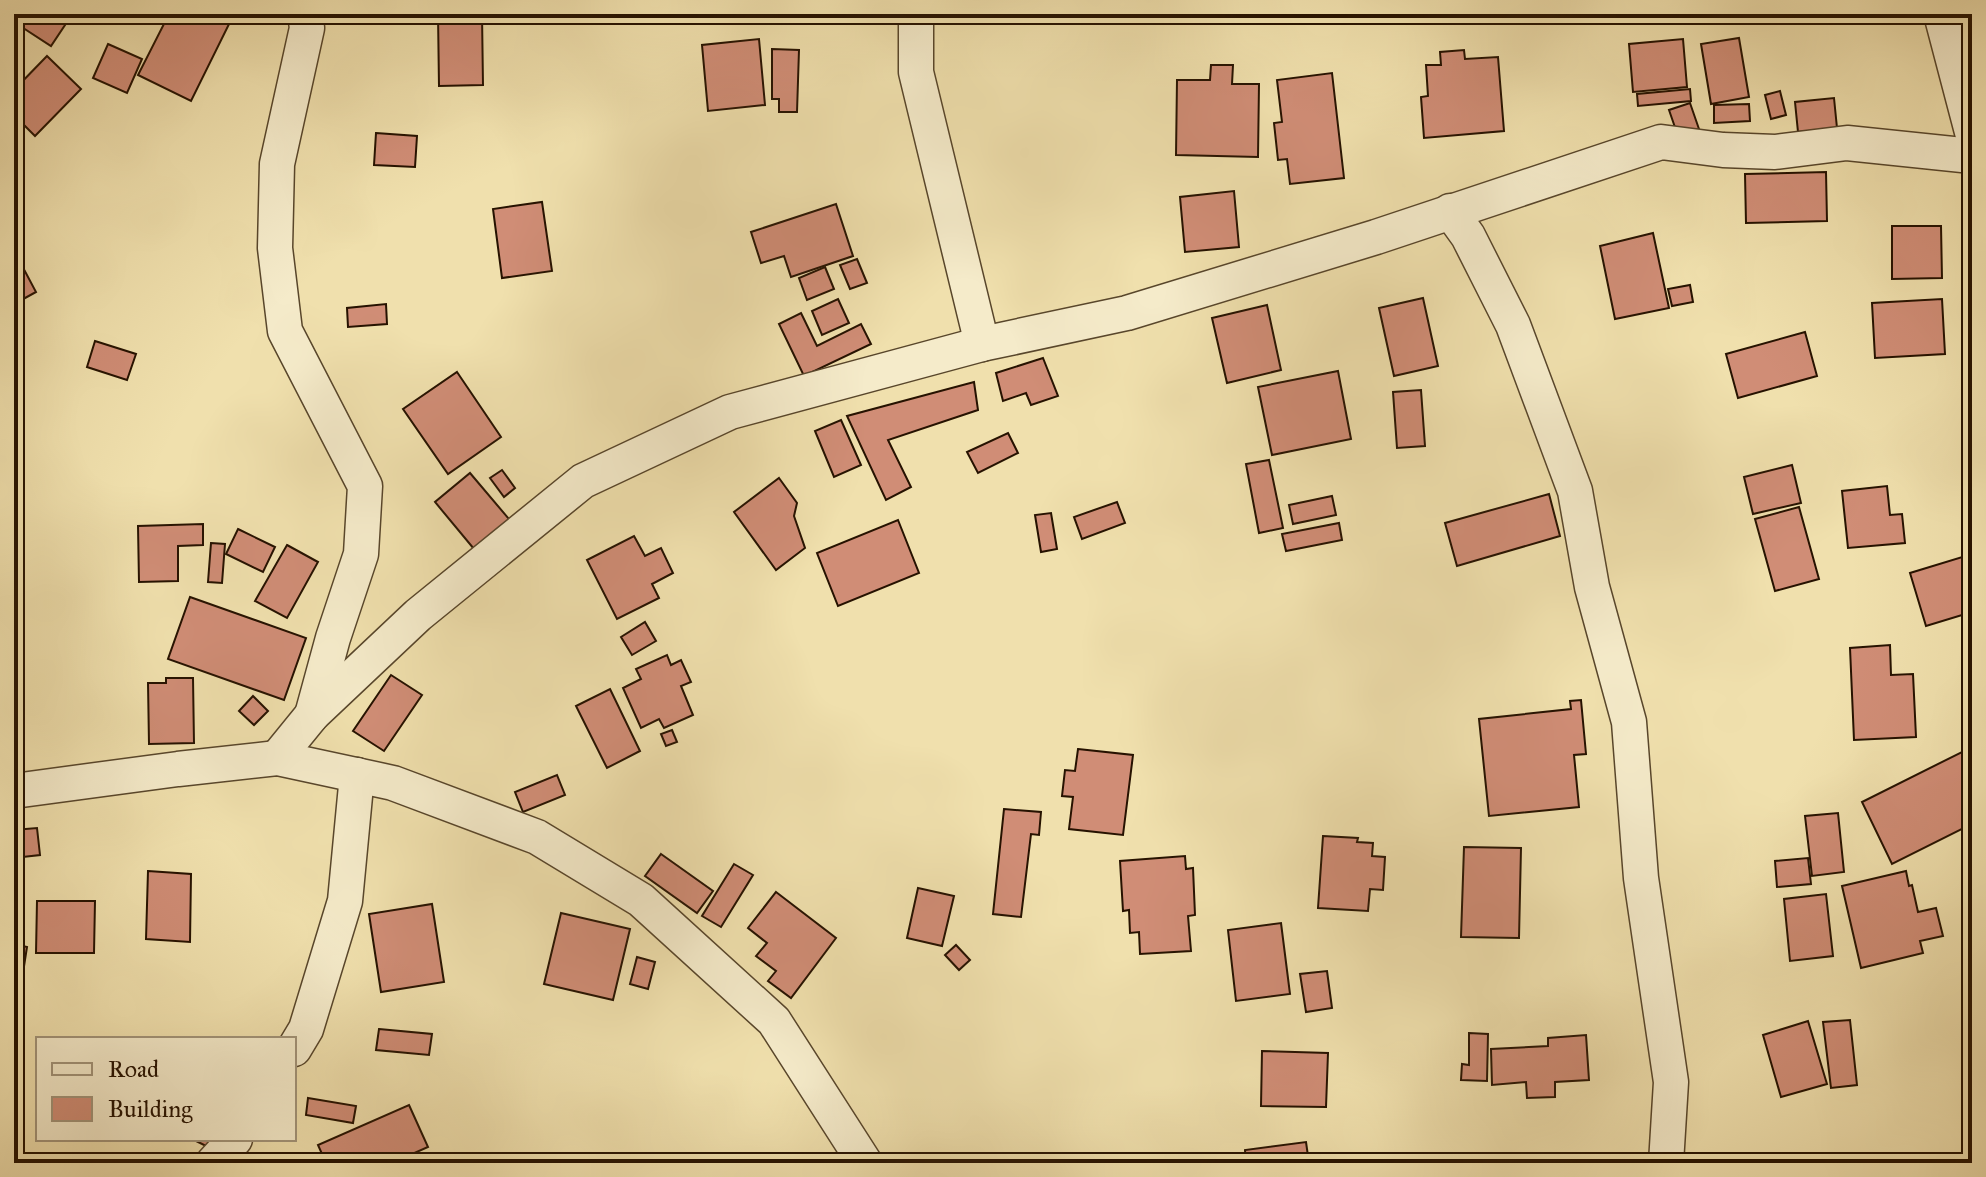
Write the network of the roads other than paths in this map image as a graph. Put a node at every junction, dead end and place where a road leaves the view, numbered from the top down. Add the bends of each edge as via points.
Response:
1 (305, 14) edge
2 (916, 14) edge
3 (1941, 14) edge
4 (1972, 132) edge
5 (1972, 156) edge
6 (1450, 211) junction
7 (982, 344) junction
8 (312, 715) junction
9 (277, 758) junction
10 (357, 775) junction
11 (14, 791) edge
12 (296, 1046) edge
13 (233, 1141) edge
14 (213, 1163) edge
15 (865, 1163) edge
16 (1666, 1163) edge

1 - 8 street via 307,28 277,164 275,248 285,331 365,486 361,554
2 - 7 street via 916,72
3 - 4 street
5 - 6 street via 1847,143 1775,152 1661,142
6 - 7 street via 1127,313
6 - 16 street via 1513,325 1575,491 1592,587 1629,722 1641,878 1671,1082
7 - 8 street via 730,412 583,481 418,615
8 - 9 street
9 - 10 street
9 - 11 street
10 - 12 street via 345,901 306,1029
10 - 15 street via 393,783 537,837 641,900 774,1021
13 - 14 street

